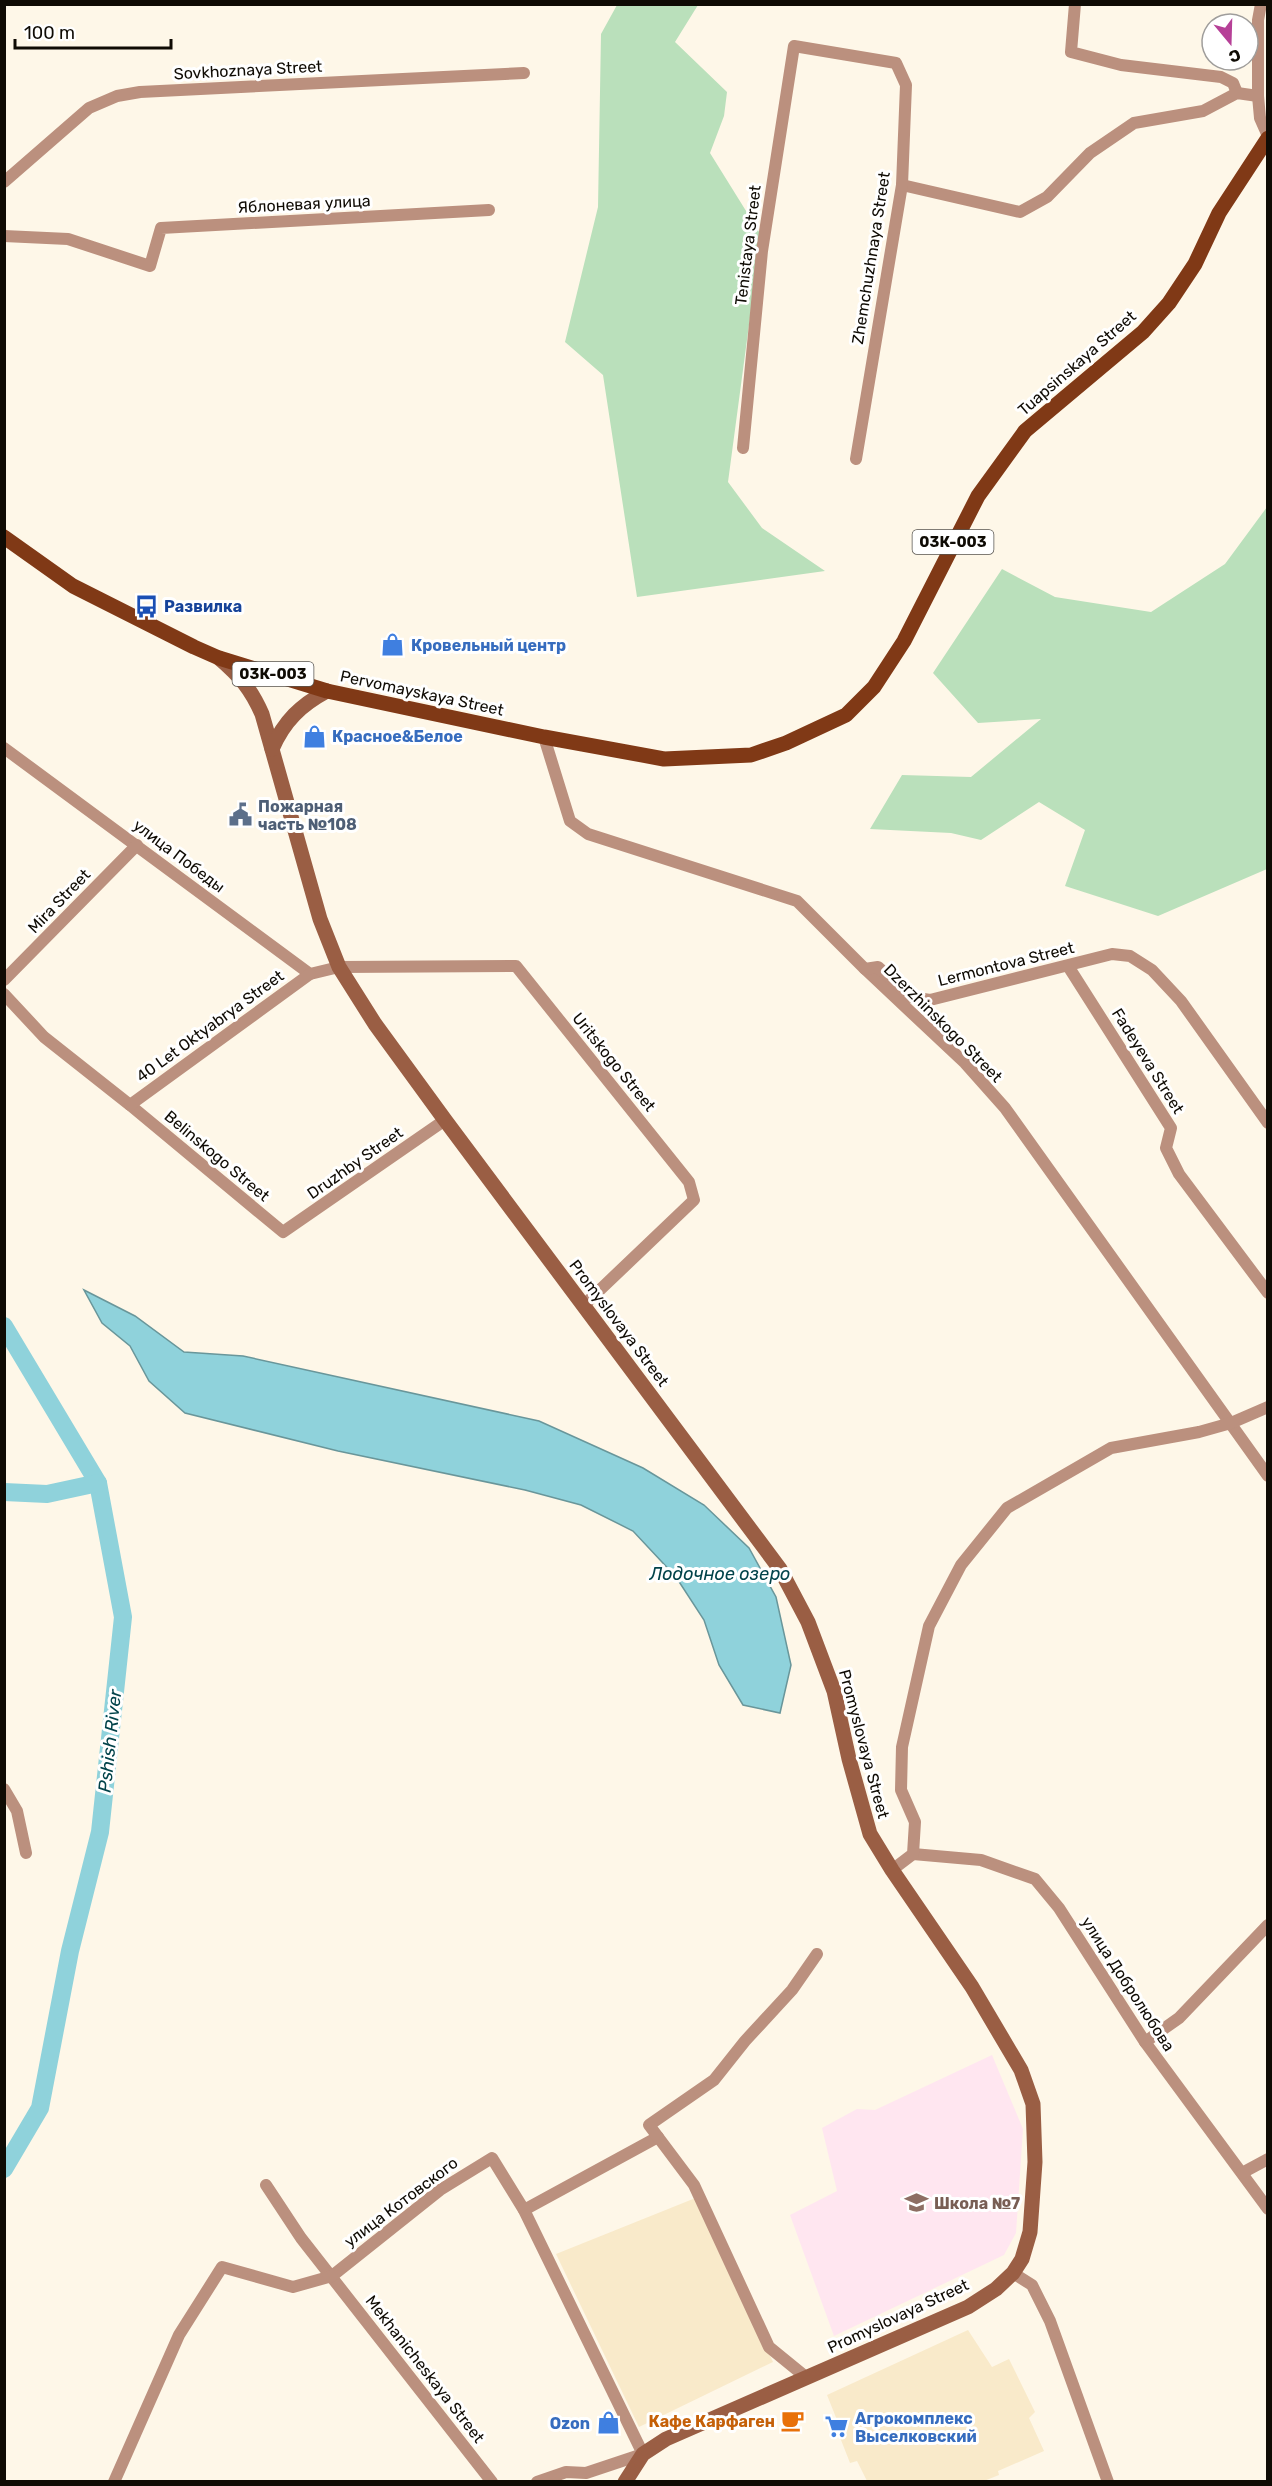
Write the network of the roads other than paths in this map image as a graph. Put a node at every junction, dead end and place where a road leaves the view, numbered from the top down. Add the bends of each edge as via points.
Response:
1 (1075, 4) edge
2 (1261, 4) edge
3 (794, 46) joint
4 (524, 73) dead end
5 (1237, 93) junction
6 (1258, 96) junction
7 (1268, 137) edge
8 (4, 183) edge
9 (902, 184) junction
10 (489, 210) dead end
11 (4, 236) edge
12 (743, 448) dead end
13 (856, 459) dead end
14 (8, 544) edge
15 (219, 658) junction
16 (327, 691) junction
17 (544, 738) junction
18 (4, 748) edge
19 (272, 748) junction
20 (136, 844) junction
21 (1068, 966) junction
22 (339, 967) junction
23 (865, 969) junction
24 (310, 974) junction
25 (4, 980) edge
26 (4, 994) edge
27 (130, 1105) junction
28 (445, 1120) junction
29 (1268, 1123) edge
30 (283, 1232) joint
31 (1268, 1293) edge
32 (583, 1306) junction
33 (1268, 1407) edge
34 (1230, 1423) junction
35 (1268, 1476) edge
36 (4, 1789) edge
37 (26, 1853) dead end
38 (913, 1854) junction
39 (892, 1870) junction
40 (1268, 1925) edge
41 (817, 1954) dead end
42 (1145, 2042) junction
43 (658, 2137) junction
44 (1268, 2159) edge
45 (1242, 2173) junction
46 (266, 2185) dead end
47 (1268, 2209) edge
48 (524, 2210) junction
49 (1013, 2273) junction
50 (332, 2276) junction
51 (807, 2378) junction
52 (643, 2454) junction
53 (114, 2481) edge
54 (492, 2481) edge
55 (537, 2481) edge
56 (625, 2481) edge
57 (1108, 2481) edge

1 - 5 street via 1071,52 1121,65 1221,77 1233,83
2 - 6 street
3 - 9 street, Zhemchuzhnaya Street via 896,63 906,85
3 - 12 street, Tenistaya Street via 762,251
4 - 8 street, Sovkhoznaya Street via 117,96 89,108
5 - 6 street
5 - 9 street via 1203,111 1134,123 1090,153 1047,197 1020,212
6 - 7 street via 1260,118
7 - 17 main road, Tuapsinskaya Street / 03К-003 via 1219,213 1195,264 1169,303 1143,332 1025,431 984,486 904,641 874,687 846,715 751,755 664,759
9 - 13 street, Zhemchuzhnaya Street
10 - 11 street, Яблоневая улица via 160,228 150,266 68,239
14 - 15 main road, Pervomayskaya Street / 03К-003 via 73,586
15 - 16 main road, Pervomayskaya Street / 03К-003
15 - 19 main road, Promyslovaya Street via 252,693
16 - 17 main road, Pervomayskaya Street / 03К-003
16 - 19 main road via 292,714
17 - 23 street, Dzerzhinskogo Street via 570,821 588,834 797,901
18 - 20 street, улица Победы
19 - 22 main road, Promyslovaya Street via 320,919
20 - 24 street, улица Победы
20 - 25 street, Mira Street
21 - 23 street, Lermontova Street via 930,1000 911,997 878,968
21 - 29 street, Lermontova Street via 1112,954 1130,957 1152,970 1181,1001
21 - 31 street, Fadeyeva Street via 1170,1128 1166,1148 1179,1174
22 - 24 street
22 - 28 main road, Promyslovaya Street
22 - 32 street, Uritskogo Street via 516,966 688,1182 694,1200
23 - 34 street, Dzerzhinskogo Street via 964,1063 1005,1108
24 - 27 street, 40 Let Oktyabrya Street
26 - 27 street via 44,1037
27 - 30 street, Belinskogo Street
28 - 30 street, Druzhby Street
28 - 32 main road, Promyslovaya Street
32 - 39 main road, Promyslovaya Street via 780,1569 808,1622 834,1691 870,1834
33 - 34 street
34 - 35 street, Dzerzhinskogo Street
34 - 38 street via 1111,1448 1007,1508 961,1565 929,1626 902,1747 901,1790 915,1822
36 - 37 street via 17,1811
38 - 39 street
38 - 42 street, улица Добролюбова via 981,1860 1035,1880 1059,1908
39 - 49 main road, Promyslovaya Street via 972,1987 1021,2070 1033,2104 1035,2162 1030,2232
40 - 42 street via 1179,2018
41 - 43 street via 792,1990 714,2080 649,2125
42 - 45 street, улица Добролюбова
43 - 48 street
43 - 51 street via 694,2185 769,2347
44 - 45 street
45 - 47 street, улица Добролюбова
46 - 50 street, Mekhanicheskaya Street
48 - 50 street, улица Котовского via 492,2158 440,2190
48 - 52 street
49 - 51 main road, Promyslovaya Street via 968,2307
49 - 57 street via 1032,2285 1050,2321
50 - 53 street via 293,2287 222,2267 179,2335
50 - 54 street, Mekhanicheskaya Street
51 - 52 main road, Promyslovaya Street via 666,2439
52 - 55 street via 586,2473 566,2472
52 - 56 main road, Promyslovaya Street

